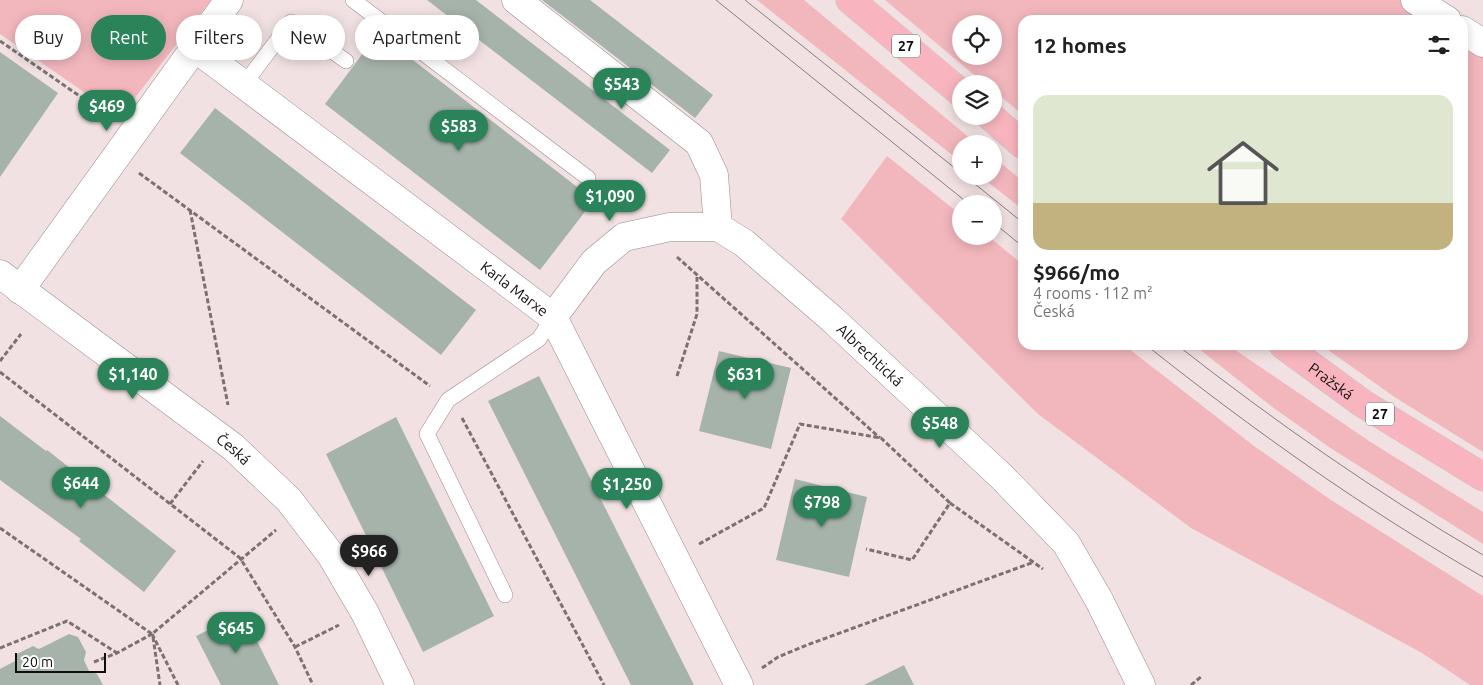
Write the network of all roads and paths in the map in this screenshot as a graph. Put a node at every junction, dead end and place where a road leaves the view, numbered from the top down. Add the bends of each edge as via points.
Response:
1 (229, 0) edge
2 (353, 0) edge
3 (516, 0) edge
4 (850, 0) edge
5 (1415, 0) edge
6 (218, 15) edge
7 (1439, 15) edge
8 (1468, 34) edge
9 (0, 41) edge
10 (1483, 43) edge
11 (186, 60) edge
12 (211, 60) edge
13 (346, 60) dead end
14 (244, 84) junction
15 (952, 85) edge
16 (1000, 125) edge
17 (133, 134) junction
18 (1018, 140) edge
19 (134, 169) dead end
20 (588, 178) dead end
21 (190, 210) junction
22 (718, 227) junction
23 (677, 258) dead end
24 (697, 276) junction
25 (10, 282) edge
26 (554, 317) junction
27 (21, 334) dead end
28 (1290, 350) edge
29 (0, 361) edge
30 (0, 372) edge
31 (677, 376) dead end
32 (448, 400) junction
33 (229, 411) dead end
34 (880, 438) junction
35 (207, 456) dead end
36 (1483, 477) edge
37 (950, 503) junction
38 (170, 504) junction
39 (294, 506) junction
40 (0, 528) edge
41 (692, 548) dead end
42 (866, 549) dead end
43 (240, 558) junction
44 (1034, 562) junction
45 (1043, 569) dead end
46 (505, 594) dead end
47 (342, 624) dead end
48 (152, 634) junction
49 (295, 647) junction
50 (0, 648) edge
51 (117, 654) junction
52 (94, 662) dead end
53 (1202, 676) dead end
54 (747, 678) edge
55 (160, 685) edge
56 (178, 685) edge
57 (314, 685) edge
58 (400, 685) edge
59 (604, 685) edge
60 (1141, 685) edge
61 (1192, 685) edge

1 - 6 street
2 - 20 lane
3 - 22 street via 699,143 714,175
4 - 15 main road, 27
5 - 7 street
8 - 10 street
9 - 17 path
11 - 17 street
12 - 14 street, Karla Marxe
13 - 14 lane via 291,22
14 - 26 street, Karla Marxe
16 - 18 main road
17 - 25 street
19 - 21 path
21 - 32 path
21 - 33 path
22 - 26 street via 670,226 624,238 594,262
22 - 60 street, Albrechtická via 744,243 832,319 1000,476 1066,543 1099,600
23 - 24 path
24 - 31 path via 697,314
24 - 34 path
25 - 39 street, Česká via 233,447
26 - 32 lane via 539,338
26 - 54 street, Karla Marxe
27 - 29 path
28 - 36 main road, Pražská / 27 via 1362,403
30 - 38 path
32 - 46 lane via 426,434
32 - 59 path via 459,412
34 - 37 path
34 - 41 path via 800,424 764,508
35 - 38 path
37 - 42 path via 912,560
37 - 44 path
38 - 43 path
39 - 43 path
39 - 58 street, Česká via 331,555 365,613
40 - 48 path
43 - 48 path
43 - 49 path
44 - 45 path
44 - 54 path via 807,645 778,657
47 - 49 path
48 - 51 path
48 - 55 path
48 - 56 path
49 - 57 path
50 - 51 path via 67,621
51 - 52 path
53 - 61 path

